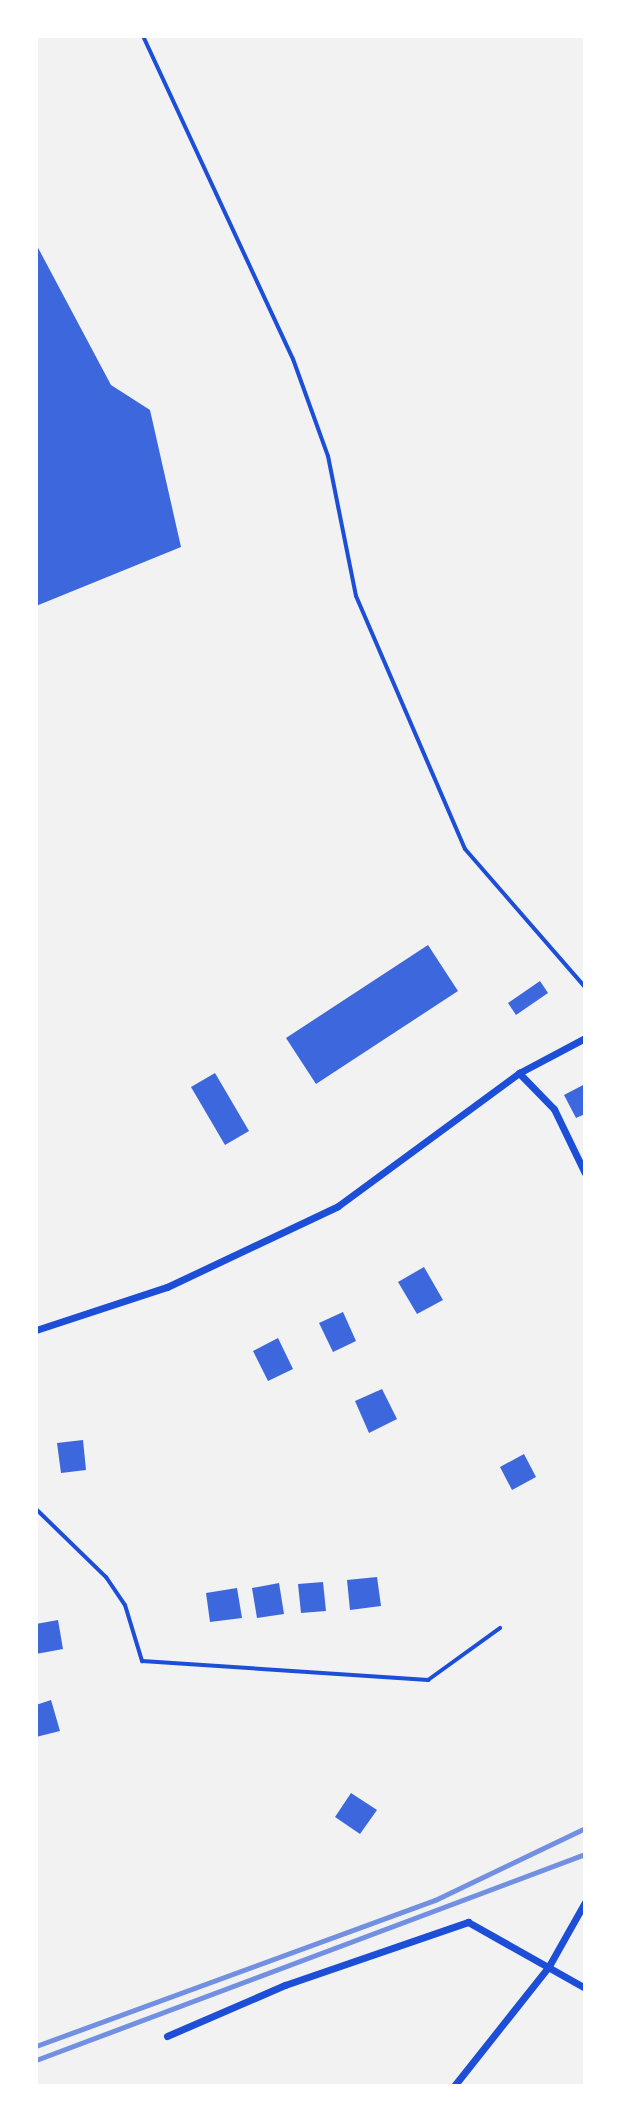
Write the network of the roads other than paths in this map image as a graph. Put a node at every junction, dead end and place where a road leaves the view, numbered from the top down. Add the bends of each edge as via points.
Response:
1 (143, 36) edge
2 (585, 987) edge
3 (585, 1038) edge
4 (519, 1073) junction
5 (585, 1173) edge
6 (36, 1330) edge
7 (36, 1509) edge
8 (500, 1628) dead end
9 (585, 1902) edge
10 (549, 1966) junction
11 (585, 1988) edge
12 (167, 2036) dead end
13 (454, 2086) edge

1 - 2 lane via 293,359 328,456 356,596 465,849
3 - 4 street
4 - 5 street via 554,1109
4 - 6 street via 338,1206 167,1287
7 - 8 lane via 60,1525 113,1586 142,1661 428,1680
9 - 10 street
10 - 11 street
10 - 12 street via 468,1922 285,1985
10 - 13 street

